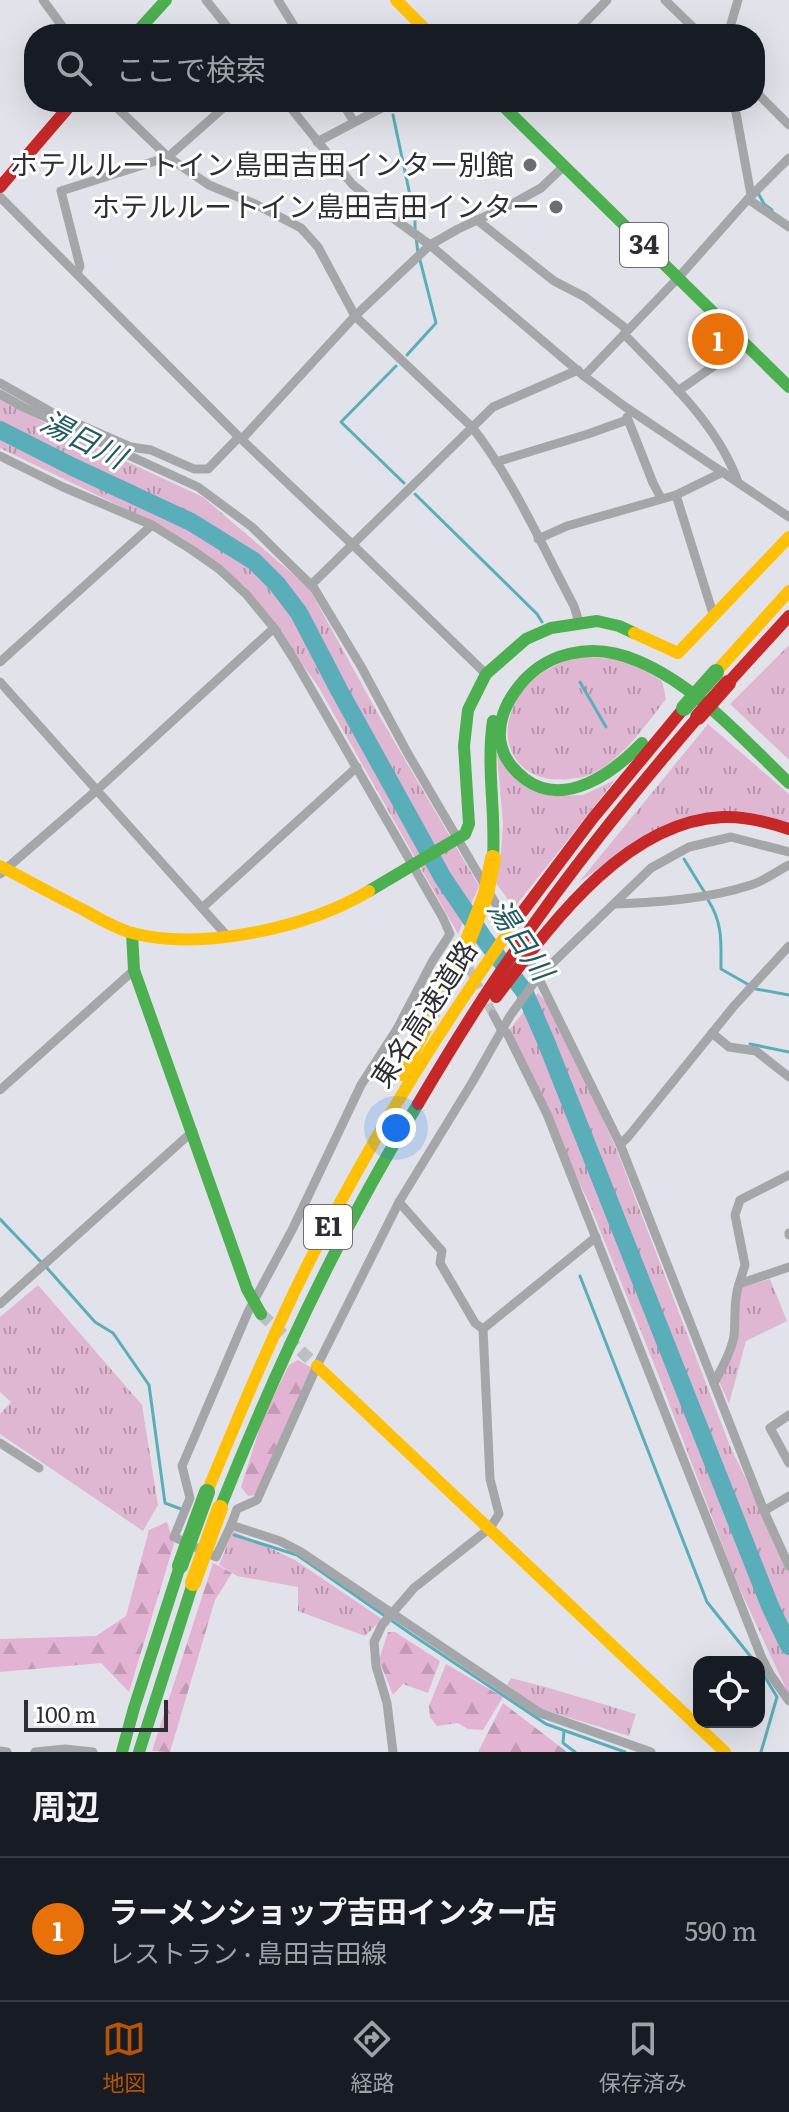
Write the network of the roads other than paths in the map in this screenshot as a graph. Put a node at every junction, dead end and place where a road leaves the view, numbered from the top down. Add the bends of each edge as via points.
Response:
1 (43, 0) edge
2 (166, 0) edge
3 (206, 0) edge
4 (278, 0) edge
5 (396, 0) edge
6 (607, 0) edge
7 (665, 0) edge
8 (738, 0) edge
9 (61, 24) edge
10 (144, 24) edge
11 (225, 24) edge
12 (293, 24) edge
13 (420, 24) edge
14 (584, 24) edge
15 (690, 24) edge
16 (731, 24) edge
17 (765, 101) edge
18 (64, 112) edge
19 (121, 112) edge
20 (219, 112) edge
21 (294, 112) edge
22 (348, 112) edge
23 (374, 112) edge
24 (512, 112) edge
25 (736, 112) edge
26 (354, 122) junction
27 (789, 125) edge
28 (317, 142) junction
29 (168, 157) junction
30 (789, 158) edge
31 (564, 166) junction
32 (0, 187) edge
33 (750, 196) junction
34 (0, 197) edge
35 (477, 220) junction
36 (789, 227) edge
37 (425, 245) junction
38 (77, 274) junction
39 (678, 278) junction
40 (355, 316) junction
41 (626, 332) junction
42 (741, 340) junction
43 (581, 373) junction
44 (0, 383) edge
45 (789, 387) edge
46 (678, 391) junction
47 (0, 394) edge
48 (624, 406) junction
49 (627, 420) junction
50 (472, 427) junction
51 (241, 438) junction
52 (0, 456) edge
53 (496, 462) junction
54 (202, 469) junction
55 (723, 472) junction
56 (738, 482) junction
57 (198, 487) junction
58 (676, 495) junction
59 (661, 498) junction
60 (789, 517) edge
61 (152, 525) junction
62 (789, 537) edge
63 (538, 539) junction
64 (353, 545) junction
65 (311, 585) junction
66 (789, 591) edge
67 (789, 616) edge
68 (714, 617) junction
69 (579, 622) junction
70 (274, 628) junction
71 (0, 662) edge
72 (486, 674) junction
73 (718, 675) junction
74 (0, 682) edge
75 (687, 709) junction
76 (357, 767) junction
77 (789, 773) edge
78 (789, 783) edge
79 (97, 790) junction
80 (789, 829) edge
81 (459, 839) junction
82 (789, 852) edge
83 (414, 865) junction
84 (789, 865) edge
85 (2, 870) edge
86 (616, 904) junction
87 (202, 908) junction
88 (506, 925) junction
89 (132, 933) junction
90 (450, 934) junction
91 (228, 937) junction
92 (789, 946) edge
93 (523, 957) junction
94 (134, 970) junction
95 (468, 971) junction
96 (537, 979) junction
97 (491, 1002) junction
98 (501, 1029) junction
99 (712, 1033) junction
100 (789, 1077) edge
101 (0, 1090) edge
102 (193, 1131) junction
103 (620, 1144) junction
104 (789, 1175) edge
105 (399, 1202) junction
106 (596, 1237) junction
107 (789, 1267) edge
108 (739, 1284) junction
109 (0, 1304) edge
110 (257, 1308) junction
111 (483, 1329) junction
112 (317, 1366) junction
113 (714, 1383) junction
114 (789, 1415) edge
115 (0, 1443) edge
116 (789, 1463) edge
117 (39, 1468) dead end
118 (789, 1496) edge
119 (764, 1511) junction
120 (231, 1525) junction
121 (490, 1528) junction
122 (789, 1566) edge
123 (392, 1614) junction
124 (789, 1701) edge
125 (0, 1751) edge
126 (90, 1751) edge
127 (7, 1752) edge
128 (35, 1752) edge
129 (122, 1752) edge
130 (139, 1752) edge
131 (393, 1752) edge
132 (651, 1752) edge
133 (725, 1752) edge

1 - 9 street
2 - 10 main road
3 - 11 street
4 - 12 street
5 - 13 main road
6 - 14 street
7 - 15 street
8 - 16 street
17 - 27 street
18 - 32 main road
19 - 29 street
20 - 29 street
21 - 28 street
22 - 26 street
23 - 26 street
24 - 31 main road, 34
25 - 33 street
26 - 28 street
28 - 37 street via 352,184
29 - 38 street via 61,191 80,266
29 - 40 street via 209,185 301,228 318,247
30 - 33 street
31 - 35 street via 541,188
31 - 39 main road, 34
33 - 36 street
33 - 39 street
34 - 38 street
35 - 37 street
35 - 41 street
37 - 40 street
37 - 43 street
38 - 51 street
39 - 41 street
39 - 42 main road, 34
40 - 50 street
40 - 51 street
41 - 43 street
41 - 46 street
42 - 45 main road, 34
42 - 46 street
43 - 48 street
43 - 50 street via 493,407
44 - 54 street via 131,447
46 - 56 street via 714,435
47 - 57 street
48 - 49 street
48 - 55 street
49 - 53 street
49 - 59 street
50 - 53 street
50 - 64 street
51 - 54 street
51 - 64 street
52 - 61 street
53 - 63 street
54 - 57 street
55 - 56 street
55 - 58 street
56 - 60 street
57 - 65 street via 252,527
58 - 59 street
58 - 68 street
59 - 63 street
61 - 70 street via 219,569
61 - 71 street
62 - 68 main road
63 - 69 street
64 - 65 street
64 - 72 street
65 - 81 street
66 - 73 main road, 東名高速道路
67 - 73 main road, 東名高速道路
68 - 69 main road via 678,653 619,626
69 - 72 main road via 526,639
70 - 76 street
70 - 79 street
72 - 81 main road via 468,710 464,746 469,824
73 - 75 main road, 東名高速道路, bridge
74 - 79 street
75 - 78 main road via 616,767 577,788 532,784 513,770 502,749 504,711 526,676 571,651 602,650 667,676
75 - 88 main road, 東名高速道路
75 - 93 main road, 東名高速道路
76 - 83 street
76 - 87 street
77 - 95 main road, bridge via 690,682 656,660 615,644 589,641 544,652 506,689 495,711 489,750 493,858
79 - 85 street
79 - 87 street
80 - 93 main road via 756,819 713,818 655,838 602,875
81 - 83 main road
81 - 88 street
82 - 86 street via 731,837 689,847 651,868
83 - 90 street
83 - 91 main road via 352,901 285,925
84 - 86 street via 753,885
85 - 89 main road
86 - 96 street
87 - 91 street
88 - 95 main road, 東名高速道路
89 - 91 main road via 190,940
89 - 94 main road
90 - 95 street
90 - 110 street via 361,1085
92 - 99 street
93 - 96 street
93 - 97 main road, 東名高速道路
94 - 101 street
94 - 102 main road
95 - 129 main road, E1, bridge via 429,1026 393,1092 262,1363 180,1566
96 - 98 street
96 - 103 street
97 - 98 street
97 - 130 main road, 東名高速道路 / E1, bridge via 424,1092 310,1300 220,1508
98 - 105 street
98 - 106 street via 547,1114
99 - 100 street via 729,1047 756,1051
99 - 103 street
102 - 109 street
102 - 110 main road
103 - 113 street
104 - 108 street via 740,1200 735,1215 745,1265
105 - 111 street via 442,1251 440,1263
105 - 112 street
106 - 111 street
106 - 124 street via 761,1656
107 - 108 street
108 - 113 street via 734,1338
110 - 120 street via 182,1466 190,1498 174,1537 216,1557
111 - 121 street via 490,1479 499,1514
112 - 120 street via 257,1500 237,1509
112 - 121 main road
113 - 119 street
114 - 116 street via 770,1428
115 - 117 street
118 - 119 street
119 - 122 street
120 - 123 street via 301,1552
121 - 123 street via 414,1588
121 - 133 main road
123 - 131 street via 374,1642
123 - 132 street via 540,1713
125 - 127 street
126 - 128 street

